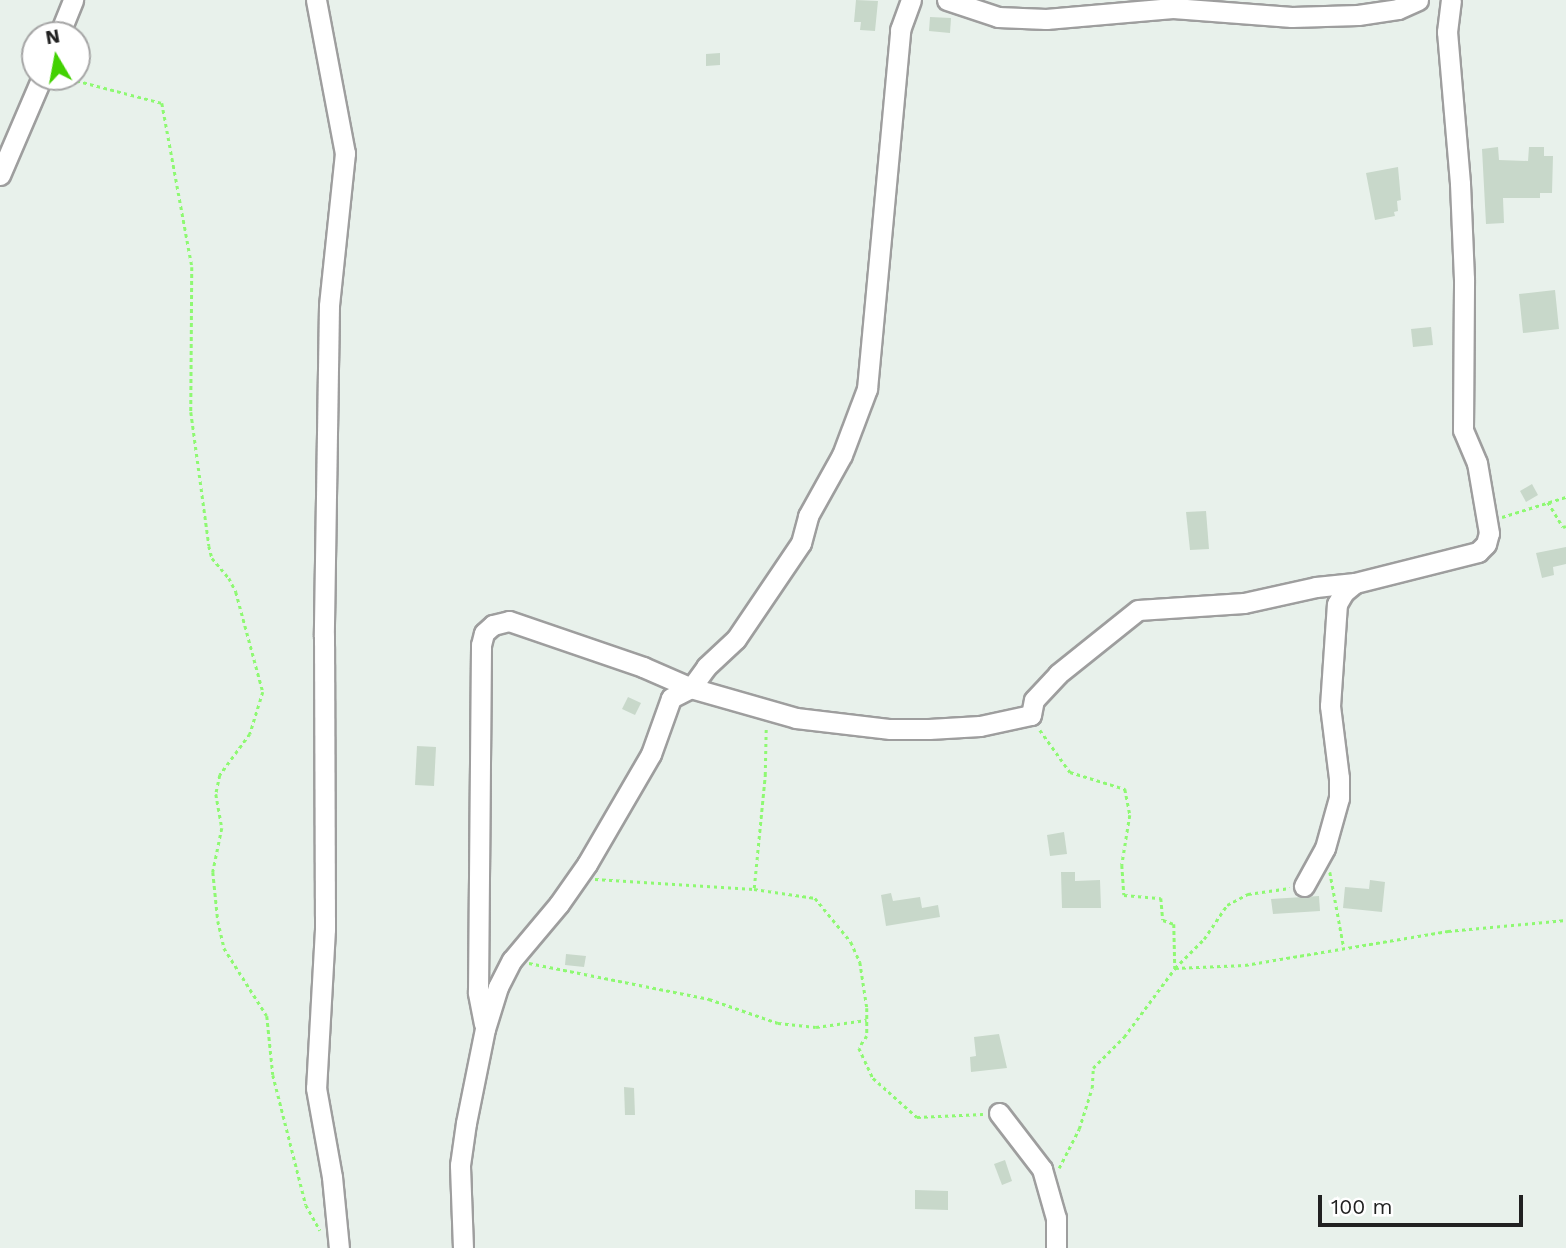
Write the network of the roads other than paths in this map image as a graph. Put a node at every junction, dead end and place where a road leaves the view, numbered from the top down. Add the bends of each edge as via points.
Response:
1 (74, 0) edge
2 (316, 0) edge
3 (911, 0) edge
4 (947, 0) edge
5 (1418, 0) edge
6 (1451, 0) edge
7 (1330, 8) edge
8 (65, 21) edge
9 (36, 91) edge
10 (0, 174) edge
11 (1355, 583) junction
12 (691, 688) junction
13 (1304, 886) road end
14 (485, 1029) junction
15 (999, 1113) road end
16 (339, 1248) edge
17 (463, 1248) edge
18 (1056, 1248) edge

1 - 8 street
2 - 16 street via 345,153 329,306 325,929 316,1088
3 - 12 street via 900,30 867,389 842,455 808,516 801,543 736,639
4 - 7 street via 999,17 1045,19 1173,8 1292,17
5 - 7 street via 1398,9
6 - 11 street via 1447,32 1464,265 1463,430 1477,463 1489,521 1486,544 1478,552
9 - 10 street
11 - 12 street via 1244,603 1138,610 1058,674 1034,700 1031,715 980,726 890,729 796,718
11 - 13 street via 1344,592 1334,619 1331,706 1339,798 1325,848
12 - 14 street via 671,698 651,754 578,877 512,960
12 - 14 street via 509,621 484,633 478,992
14 - 17 street via 460,1165
15 - 18 street via 1042,1169 1056,1218

